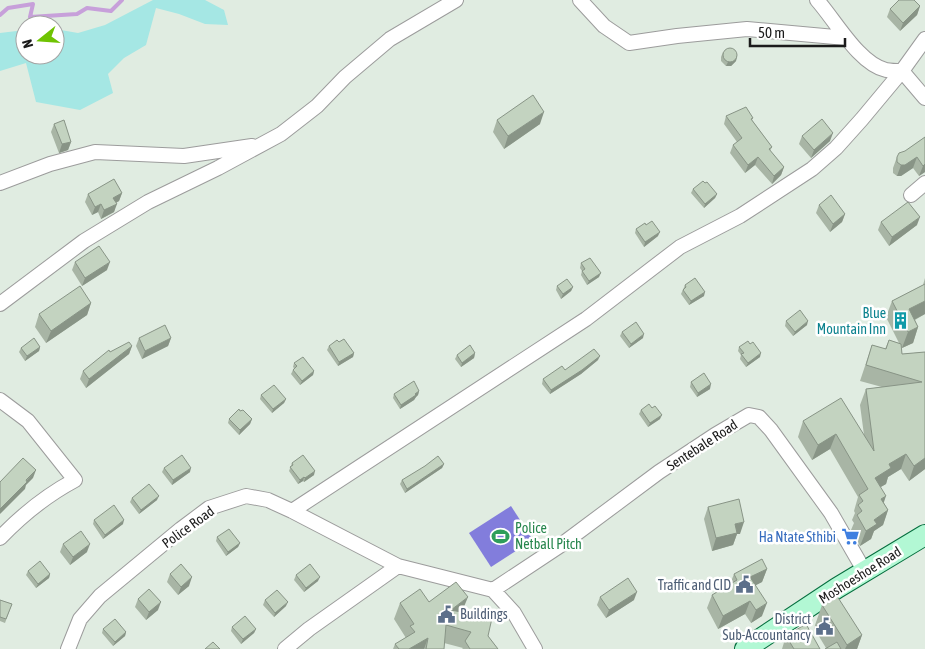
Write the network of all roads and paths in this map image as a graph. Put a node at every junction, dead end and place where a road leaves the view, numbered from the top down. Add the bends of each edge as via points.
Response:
1 (456, 0) edge
2 (580, 0) edge
3 (817, 0) edge
4 (846, 38) junction
5 (925, 39) edge
6 (902, 71) junction
7 (925, 98) edge
8 (263, 144) junction
9 (0, 183) edge
10 (925, 183) edge
11 (911, 195) dead end
12 (0, 304) edge
13 (0, 400) edge
14 (292, 511) junction
15 (925, 534) edge
16 (0, 538) edge
17 (398, 566) junction
18 (865, 572) junction
19 (493, 590) junction
20 (68, 649) edge
21 (285, 649) edge
22 (535, 649) edge
23 (745, 649) edge

1 - 8 street via 390,40 345,77 317,106
2 - 4 street via 604,26 629,43 747,29
3 - 4 street
4 - 6 street via 874,65 885,70
5 - 6 street
6 - 7 street
6 - 14 street via 836,148 812,169 740,216 680,247 586,319
8 - 9 street via 184,156 95,152 50,164
8 - 12 street via 148,202 84,240
10 - 11 street
13 - 16 street via 28,421 75,480 53,492
14 - 17 street, Police Road
14 - 20 street, Police Road via 268,500 246,496 210,508 100,596 80,619
15 - 18 street, Moshoeshoe Road
17 - 19 street, Police Road
17 - 21 street
18 - 19 street, Sentebale Road via 831,513 771,430 759,417 749,415 659,472 562,545
18 - 23 street, Moshoeshoe Road
19 - 22 street via 514,613

